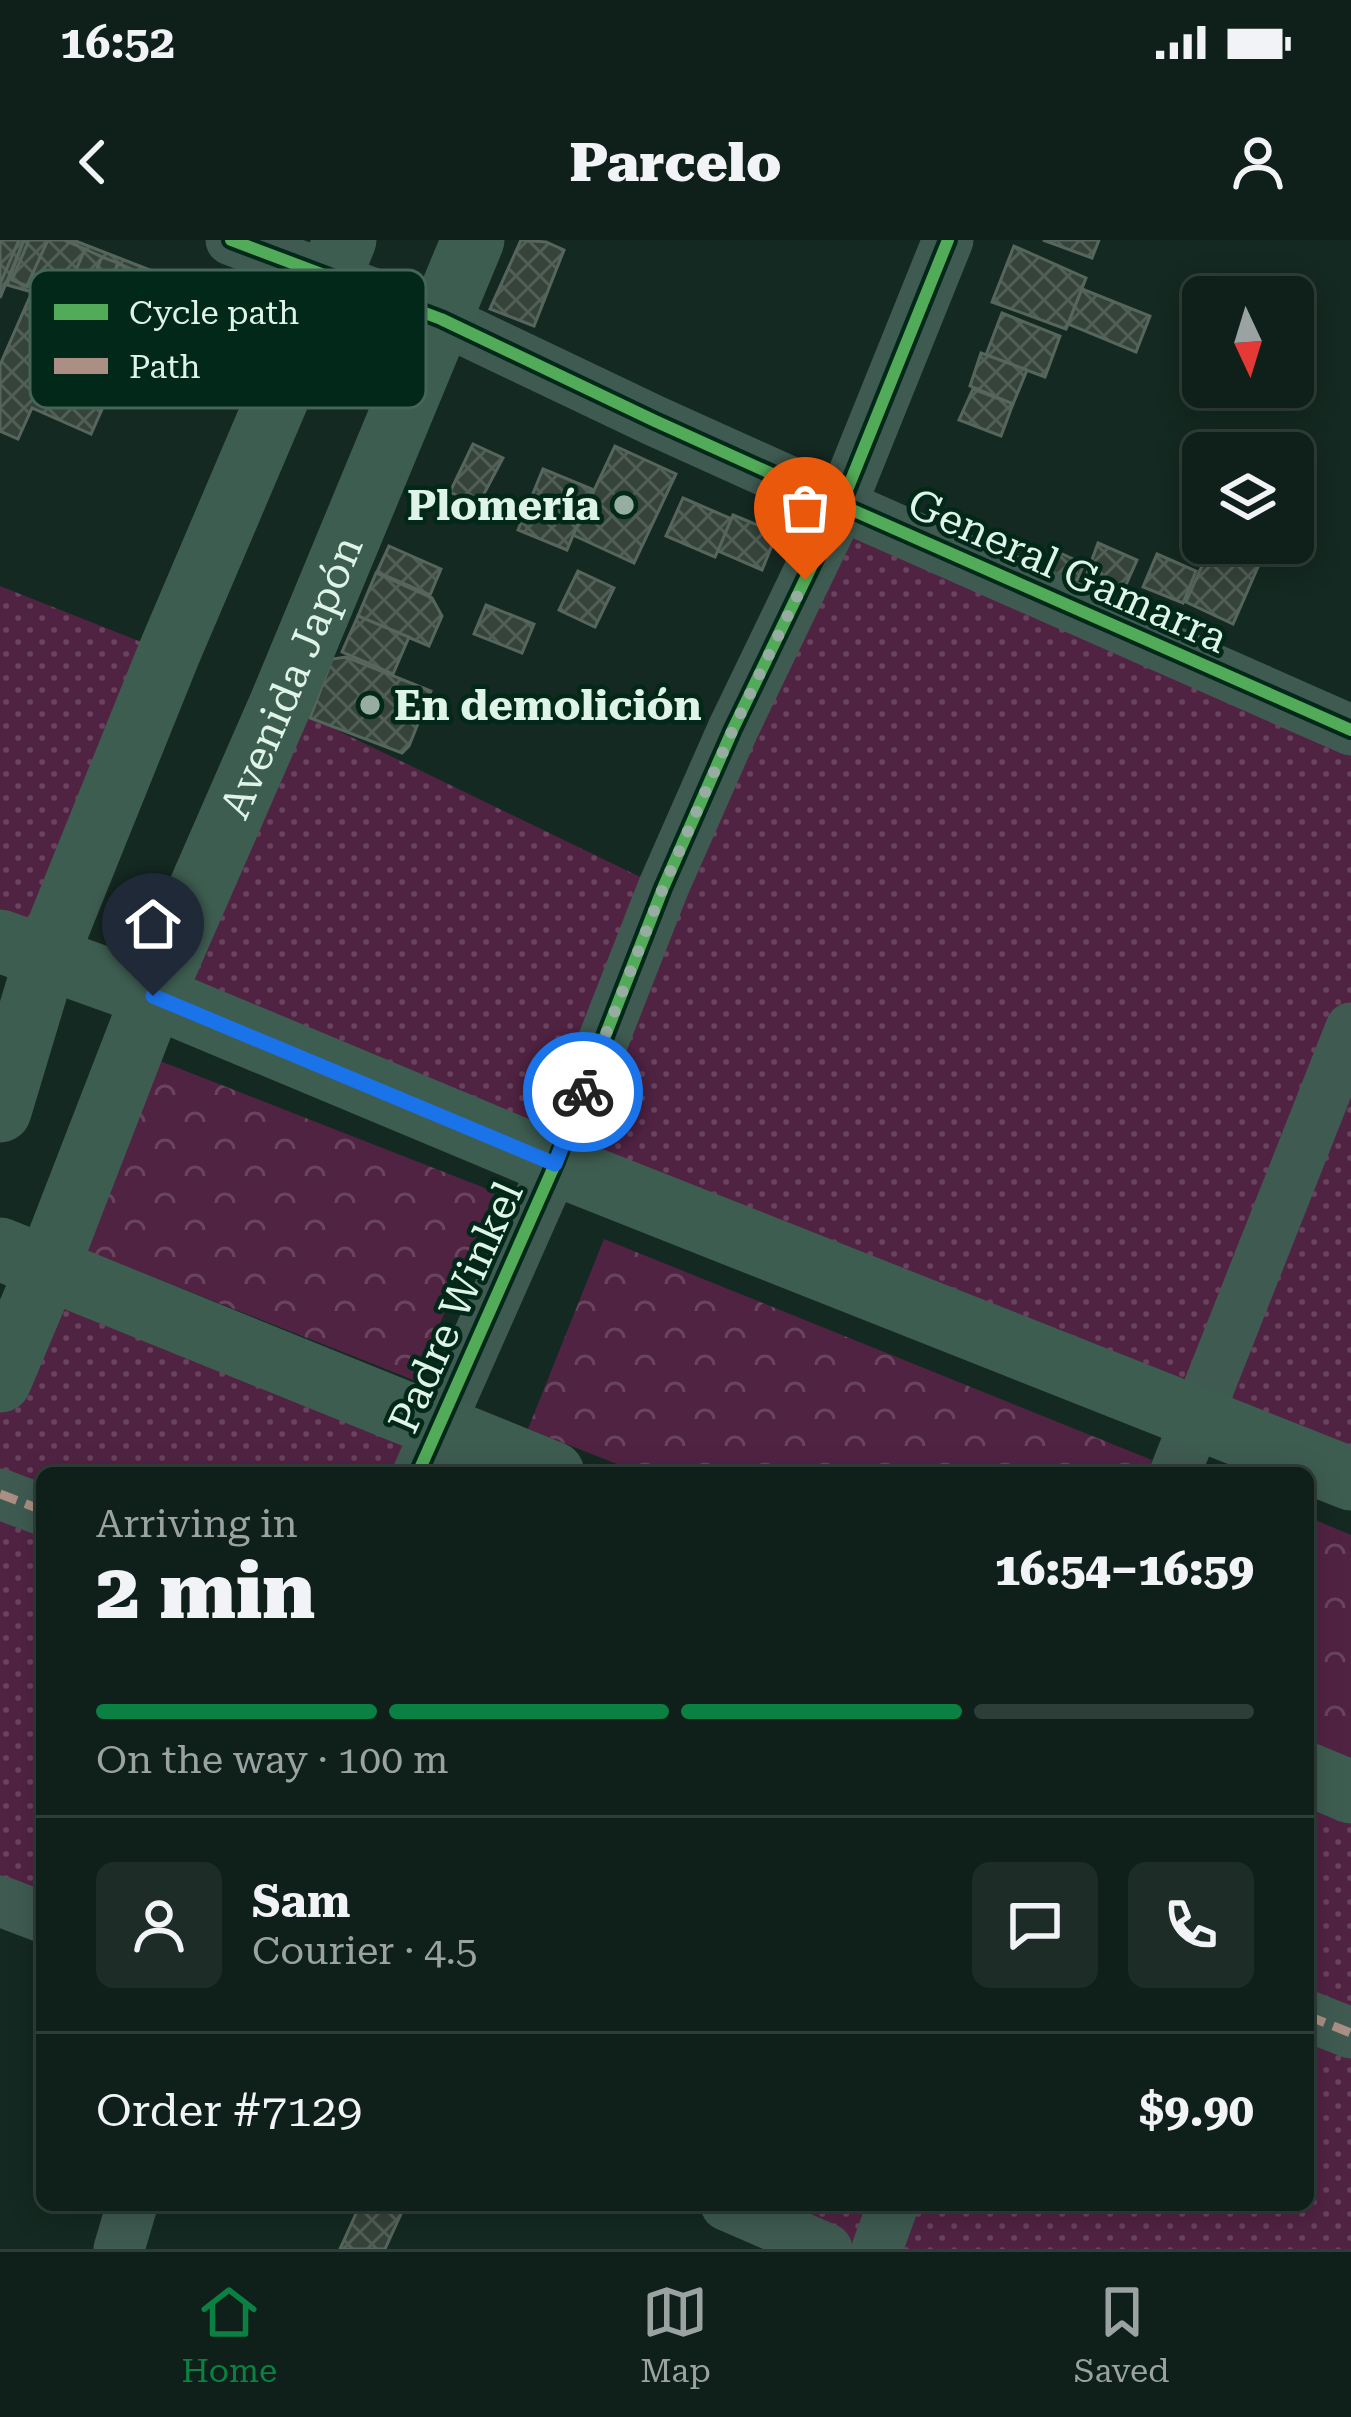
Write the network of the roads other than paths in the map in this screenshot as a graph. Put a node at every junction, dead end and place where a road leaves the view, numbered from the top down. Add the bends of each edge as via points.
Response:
1 (231, 240) edge
2 (473, 240) edge
3 (948, 240) edge
4 (337, 259) edge
5 (426, 310) edge
6 (441, 319) junction
7 (426, 355) edge
8 (273, 408) edge
9 (404, 408) edge
10 (841, 505) junction
11 (1351, 730) edge
12 (23, 950) edge
13 (153, 996) junction
14 (1351, 1028) edge
15 (0, 1111) edge
16 (555, 1164) junction
17 (24, 1258) edge
18 (0, 1381) edge
19 (1186, 1445) edge
20 (427, 1450) edge
21 (520, 1467) edge
22 (1293, 1467) edge
23 (1314, 1471) edge
24 (1351, 1479) edge
25 (0, 1494) edge
26 (36, 1508) edge
27 (1314, 1777) edge
28 (1351, 1792) edge
29 (0, 1901) edge
30 (36, 1915) edge
31 (1314, 2018) edge
32 (1351, 2033) edge
33 (130, 2211) edge
34 (740, 2211) edge
35 (891, 2211) edge
36 (118, 2249) edge
37 (827, 2249) edge
38 (877, 2249) edge

1 - 4 street, General Gamarra
2 - 6 main road, Avenida Japón
3 - 10 street, Padre Winkel
5 - 6 street, General Gamarra
6 - 7 main road, Avenida Japón
6 - 10 street, General Gamarra
8 - 12 main road via 169,653
9 - 13 main road, Avenida Japón
10 - 11 street, General Gamarra
10 - 16 street, Padre Winkel via 663,888
12 - 13 main road
12 - 15 main road
13 - 16 main road
13 - 17 main road, Avenida Japón
14 - 19 street
16 - 19 main road
16 - 20 street, Padre Winkel
17 - 18 main road, Avenida Japón
17 - 20 main road
19 - 22 main road
20 - 21 main road
23 - 24 main road
25 - 26 street
27 - 28 main road
29 - 30 street
31 - 32 street
33 - 36 street
34 - 37 street
35 - 38 street

